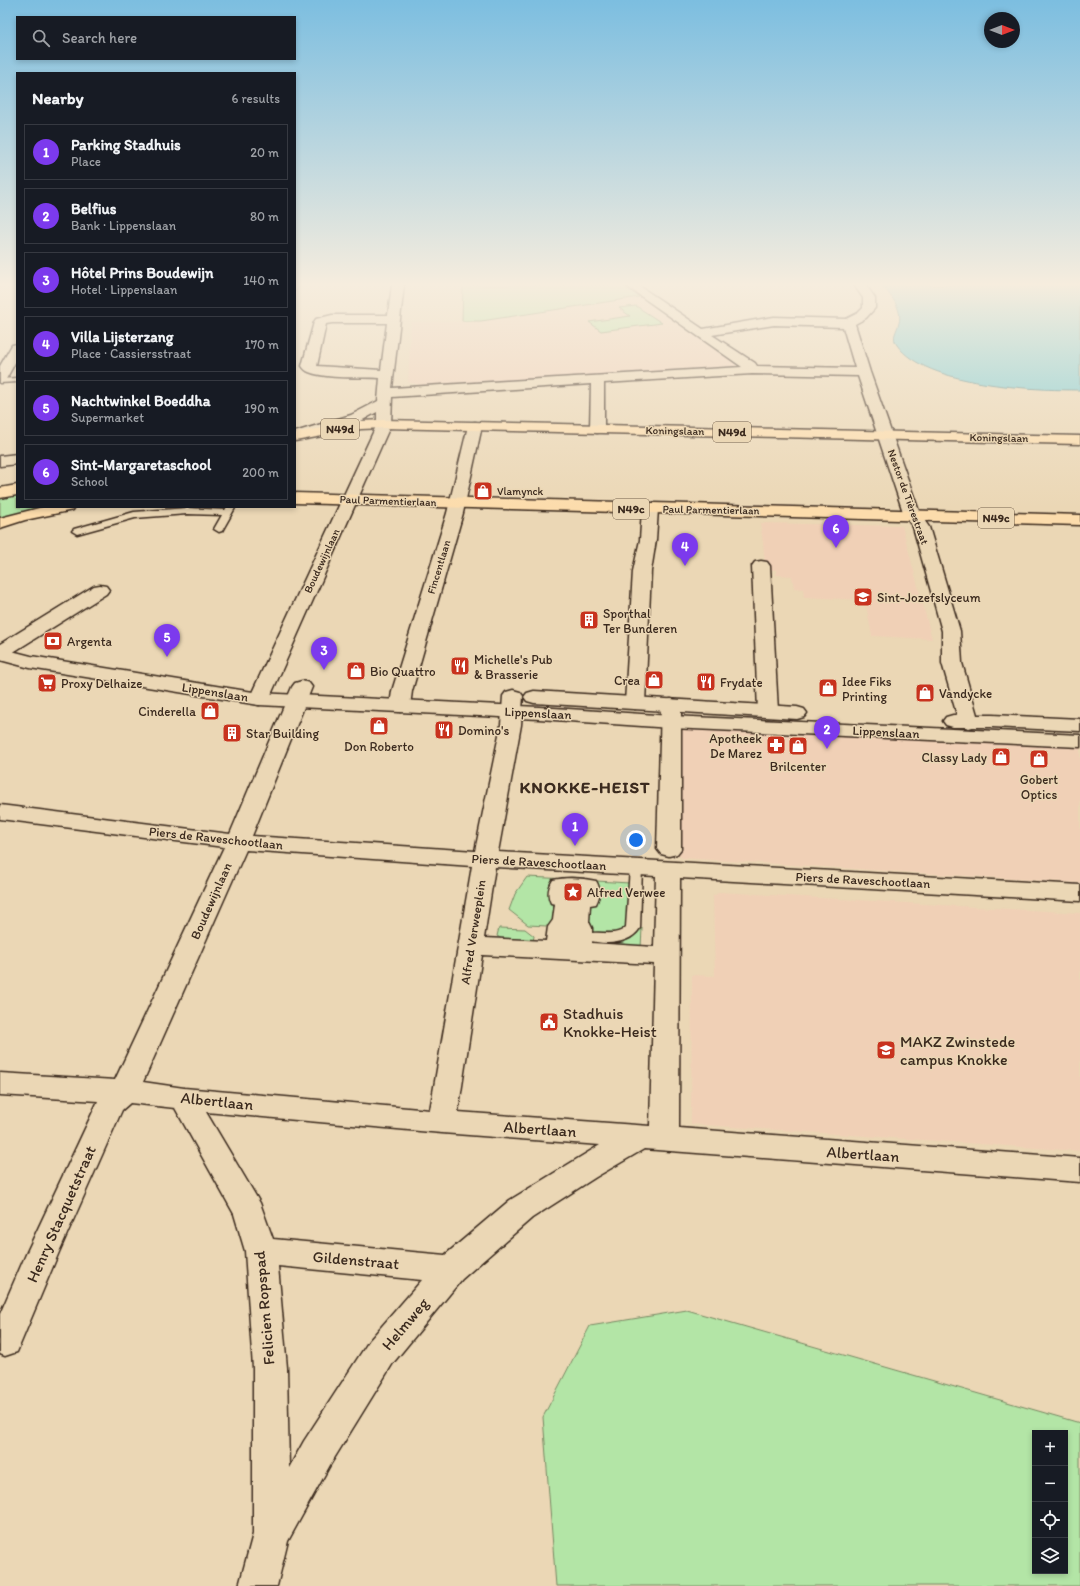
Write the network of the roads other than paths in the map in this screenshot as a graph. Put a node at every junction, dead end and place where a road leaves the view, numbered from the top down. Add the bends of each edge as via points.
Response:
1 (11, 359) edge
2 (311, 359) edge
3 (389, 359) edge
4 (740, 359) edge
5 (859, 359) edge
6 (752, 370) junction
7 (863, 372) junction
8 (387, 374) junction
9 (0, 378) edge
10 (16, 380) edge
11 (0, 381) edge
12 (596, 381) junction
13 (385, 398) junction
14 (384, 424) junction
15 (475, 426) junction
16 (597, 429) junction
17 (886, 436) junction
18 (296, 437) edge
19 (1080, 440) edge
20 (16, 460) edge
21 (0, 461) edge
22 (16, 490) edge
23 (0, 493) edge
24 (296, 498) edge
25 (350, 500) junction
26 (458, 504) junction
27 (62, 508) edge
28 (650, 509) junction
29 (230, 510) edge
30 (912, 516) junction
31 (1080, 520) edge
32 (0, 523) edge
33 (219, 529) dead end
34 (77, 531) dead end
35 (761, 566) dead end
36 (100, 590) dead end
37 (2, 649) edge
38 (262, 692) junction
39 (299, 694) junction
40 (401, 698) junction
41 (635, 703) junction
42 (513, 704) junction
43 (768, 711) junction
44 (671, 713) junction
45 (969, 722) junction
46 (1080, 725) edge
47 (1080, 741) edge
48 (0, 812) edge
49 (238, 842) junction
50 (485, 858) junction
51 (668, 859) junction
52 (636, 867) junction
53 (574, 886) dead end
54 (1080, 893) edge
55 (573, 935) joint
56 (471, 946) junction
57 (667, 956) junction
58 (0, 1084) edge
59 (124, 1091) junction
60 (184, 1099) junction
61 (442, 1122) junction
62 (652, 1138) junction
63 (1080, 1170) edge
64 (261, 1251) junction
65 (451, 1268) junction
66 (2, 1346) edge
67 (271, 1536) junction
68 (258, 1586) edge

1 - 9 street
2 - 8 street via 309,366 321,371
3 - 8 street
4 - 6 street
5 - 7 street, Nestor de Tièrestraat
6 - 7 street
6 - 12 street
7 - 17 street, Nestor de Tièrestraat
8 - 13 street
10 - 11 lane
12 - 13 street
12 - 16 street
13 - 14 street
13 - 18 street via 356,418
14 - 15 main road, Koningslaan / N49d
14 - 18 main road, Koningslaan / N49d via 361,425
14 - 25 street, Boudewijnlaan
15 - 16 main road, Koningslaan / N49d
15 - 26 street, Fincentlaan
16 - 17 main road, Koningslaan / N49d
17 - 19 main road, Koningslaan / N49d
17 - 30 street, Nestor de Tièrestraat
20 - 21 street
22 - 23 main road
24 - 25 main road, Paul Parmentierlaan / N49c
25 - 26 main road, Paul Parmentierlaan / N49c
25 - 38 street, Boudewijnlaan
26 - 28 main road, Paul Parmentierlaan / N49c
26 - 40 street, Fincentlaan
27 - 32 main road
28 - 30 main road, Paul Parmentierlaan / N49c
28 - 41 street via 642,571
29 - 33 lane
29 - 34 lane via 134,515
30 - 31 main road, Paul Parmentierlaan / N49c
30 - 45 street, Nestor de Tièrestraat via 921,527 951,631 952,663
35 - 43 street
36 - 37 street
37 - 38 street, Lippenslaan via 30,662
38 - 39 street, Lippenslaan
39 - 40 street, Lippenslaan
39 - 49 street, Boudewijnlaan
40 - 42 street, Lippenslaan
41 - 42 street, Lippenslaan
41 - 44 street, Lippenslaan
42 - 44 street, Lippenslaan
42 - 50 street, Alfred Verweeplein via 506,756
43 - 44 street, Lippenslaan
43 - 45 street, Lippenslaan
44 - 47 street, Lippenslaan
44 - 51 street
45 - 46 street, Lippenslaan
48 - 49 street, Piers de Raveschootlaan
49 - 50 street, Piers de Raveschootlaan
49 - 59 street, Boudewijnlaan
50 - 52 street, Piers de Raveschootlaan
50 - 56 street, Alfred Verweeplein
51 - 52 street, Piers de Raveschootlaan
51 - 54 street, Piers de Raveschootlaan
51 - 57 street
52 - 55 lane via 633,928 626,935 613,938
53 - 55 street via 561,886 560,897 568,897 565,927 560,927
56 - 57 street
56 - 61 street, Alfred Verweeplein
57 - 62 street
58 - 59 street, Albertlaan
59 - 60 street, Albertlaan
59 - 66 street, Henry Stacquetstraat via 110,1103
60 - 61 street, Albertlaan
60 - 64 street, Felicien Ropspad via 249,1212
61 - 62 street, Albertlaan
62 - 63 street, Albertlaan
62 - 65 street, Helmweg via 585,1168 521,1209
64 - 65 street, Gildenstraat
64 - 67 street, Felicien Ropspad via 270,1368
65 - 67 street, Helmweg via 381,1352 317,1453
67 - 68 street, Helmweg

